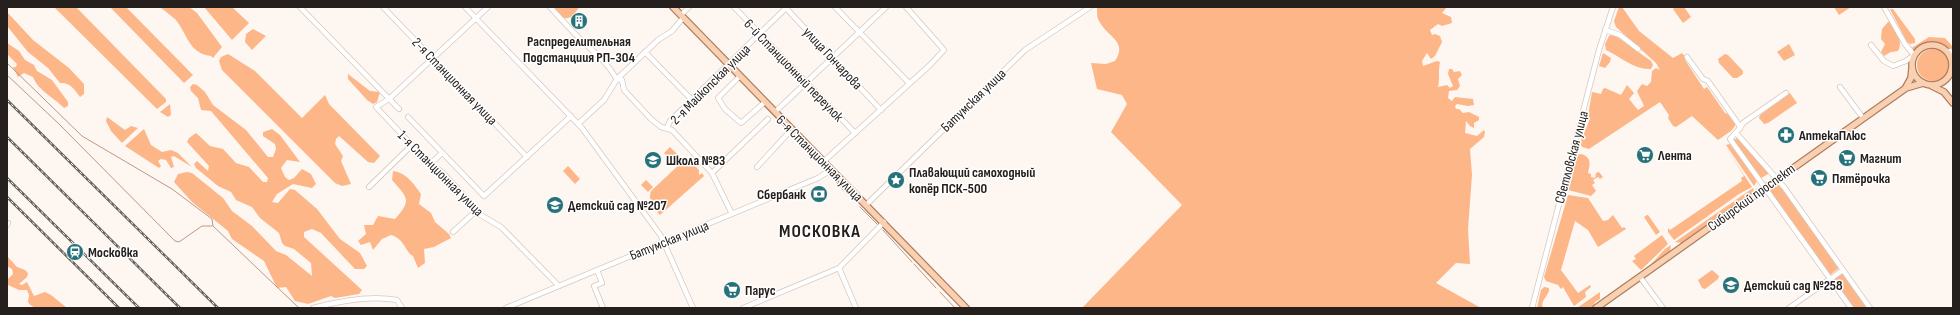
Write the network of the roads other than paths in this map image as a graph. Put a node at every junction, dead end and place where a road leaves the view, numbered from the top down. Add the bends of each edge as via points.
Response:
1 (300, 7) edge
2 (383, 7) edge
3 (465, 7) edge
4 (488, 7) edge
5 (550, 7) edge
6 (673, 7) edge
7 (689, 7) edge
8 (734, 7) edge
9 (786, 7) edge
10 (835, 7) edge
11 (886, 7) edge
12 (906, 7) edge
13 (1090, 7) edge
14 (1613, 7) edge
15 (1884, 7) edge
16 (682, 16) junction
17 (476, 18) junction
18 (1605, 30) junction
19 (859, 32) junction
20 (760, 35) junction
21 (1871, 45) dead end
22 (1638, 48) dead end
23 (645, 52) junction
24 (1950, 52) edge
25 (1914, 55) junction
26 (1687, 57) dead end
27 (432, 58) junction
28 (832, 58) junction
29 (1953, 63) edge
30 (728, 64) junction
31 (1912, 70) junction
32 (740, 76) junction
33 (617, 79) junction
34 (1946, 80) junction
35 (806, 83) junction
36 (909, 83) junction
37 (1923, 83) junction
38 (1932, 86) junction
39 (1840, 87) dead end
40 (1906, 88) junction
41 (1786, 93) dead end
42 (1948, 96) junction
43 (389, 99) junction
44 (691, 99) junction
45 (765, 102) junction
46 (1953, 103) edge
47 (399, 109) dead end
48 (881, 110) junction
49 (775, 112) junction
50 (572, 116) junction
51 (408, 117) dead end
52 (1863, 118) junction
53 (768, 119) dead end
54 (578, 124) junction
55 (668, 128) junction
56 (1740, 128) junction
57 (792, 130) junction
58 (855, 133) junction
59 (1736, 134) junction
60 (412, 145) junction
61 (442, 153) junction
62 (527, 157) junction
63 (823, 162) junction
64 (430, 164) junction
65 (757, 167) dead end
66 (831, 170) junction
67 (712, 173) junction
68 (1778, 178) junction
69 (369, 187) dead end
70 (1764, 188) junction
71 (866, 205) junction
72 (476, 211) junction
73 (732, 214) junction
74 (884, 222) junction
75 (454, 232) dead end
76 (664, 242) junction
77 (839, 268) junction
78 (597, 270) junction
79 (1843, 270) junction
80 (1640, 277) junction
81 (1830, 279) junction
82 (558, 286) junction
83 (517, 306) edge
84 (313, 308) edge
85 (402, 308) edge
86 (506, 308) edge
87 (603, 308) edge
88 (693, 308) edge
89 (743, 308) edge
90 (856, 308) edge
91 (966, 308) edge
92 (1532, 308) edge
93 (1596, 308) edge
94 (1663, 308) edge
95 (1789, 308) edge
96 (1851, 308) edge
97 (1870, 308) edge

1 - 43 street, 1-я Станционная улица
2 - 27 street, 2-я Станционная улица
3 - 17 street
4 - 17 street
5 - 33 street via 599,55
6 - 16 main road, 6-я Станционная улица
7 - 16 street
8 - 20 street, 6-й Станционный переулок
9 - 20 street, 2-я Майкопская улица
9 - 28 street, улица Гончарова
10 - 19 street
11 - 19 street
12 - 36 street via 944,50
13 - 71 street, Батумская улица via 1025,50
14 - 18 street, Светловская улица
15 - 25 street via 1904,44
16 - 23 street via 672,31
16 - 30 main road, 6-я Станционная улица
17 - 27 street
17 - 50 street
18 - 22 street via 1620,35
18 - 92 street, Светловская улица
19 - 28 street
19 - 36 street
20 - 30 street, 2-я Майкопская улица
20 - 35 street, 6-й Станционный переулок
21 - 25 street via 1893,66 1906,62
23 - 33 street
23 - 44 street
24 - 25 main road via 1929,45
24 - 29 main road
25 - 31 main road
26 - 56 street via 1703,79 1708,81
27 - 43 street
27 - 62 street, 2-я Станционная улица
28 - 35 street
28 - 48 street, улица Гончарова
29 - 34 main road
30 - 32 main road, 6-я Станционная улица
30 - 44 street, 2-я Майкопская улица
31 - 37 main road
31 - 40 main road
32 - 45 main road, 6-я Станционная улица
32 - 45 street via 718,98 725,110 741,123
33 - 54 street via 604,100
33 - 55 street via 622,80 624,90 656,124
34 - 38 main road
34 - 42 main road
35 - 49 street
35 - 58 street, 6-й Станционный переулок
36 - 48 street
37 - 38 main road
37 - 40 main road, Сибирский проспект
38 - 42 main road
39 - 52 street
40 - 52 main road, Сибирский проспект
41 - 56 street via 1743,123
42 - 46 main road
43 - 47 street, 1-я Станционная улица
43 - 60 street, 1-я Станционная улица via 376,107
44 - 55 street, 2-я Майкопская улица via 670,121
45 - 49 main road, 6-я Станционная улица
48 - 58 street
49 - 57 main road, 6-я Станционная улица
50 - 54 street
50 - 62 street
51 - 61 street, 1-я Станционная улица
52 - 68 main road, Сибирский проспект
53 - 67 street
54 - 76 street via 652,222
55 - 67 street
56 - 59 street
57 - 63 main road, 6-я Станционная улица
57 - 65 street
58 - 63 street
59 - 68 street
59 - 70 street via 1730,139
60 - 64 street, 1-я Станционная улица
60 - 69 street
61 - 62 street, 1-я Станционная улица via 484,196
61 - 64 street
63 - 66 main road, 6-я Станционная улица
64 - 72 street, 1-я Станционная улица via 442,172
66 - 71 main road, 6-я Станционная улица
66 - 73 street, Батумская улица via 818,178
67 - 73 street
68 - 70 main road, Сибирский проспект
68 - 79 street
70 - 80 main road, Сибирский проспект
70 - 81 street
71 - 74 main road, 6-я Станционная улица
72 - 75 street
72 - 82 street, 1-я Станционная улица via 501,227
73 - 76 street, Батумская улица
74 - 77 street
74 - 91 main road, 6-я Станционная улица
76 - 78 street, Батумская улица
76 - 88 street
77 - 89 street
77 - 90 street
78 - 82 street, Батумская улица
78 - 87 street via 602,283 594,286
79 - 81 street
79 - 97 street
80 - 93 main road, Сибирский проспект
80 - 94 street
81 - 95 street
81 - 96 street
82 - 83 street, Батумская улица
83 - 86 street, Батумская улица
84 - 85 street via 386,298 397,300

